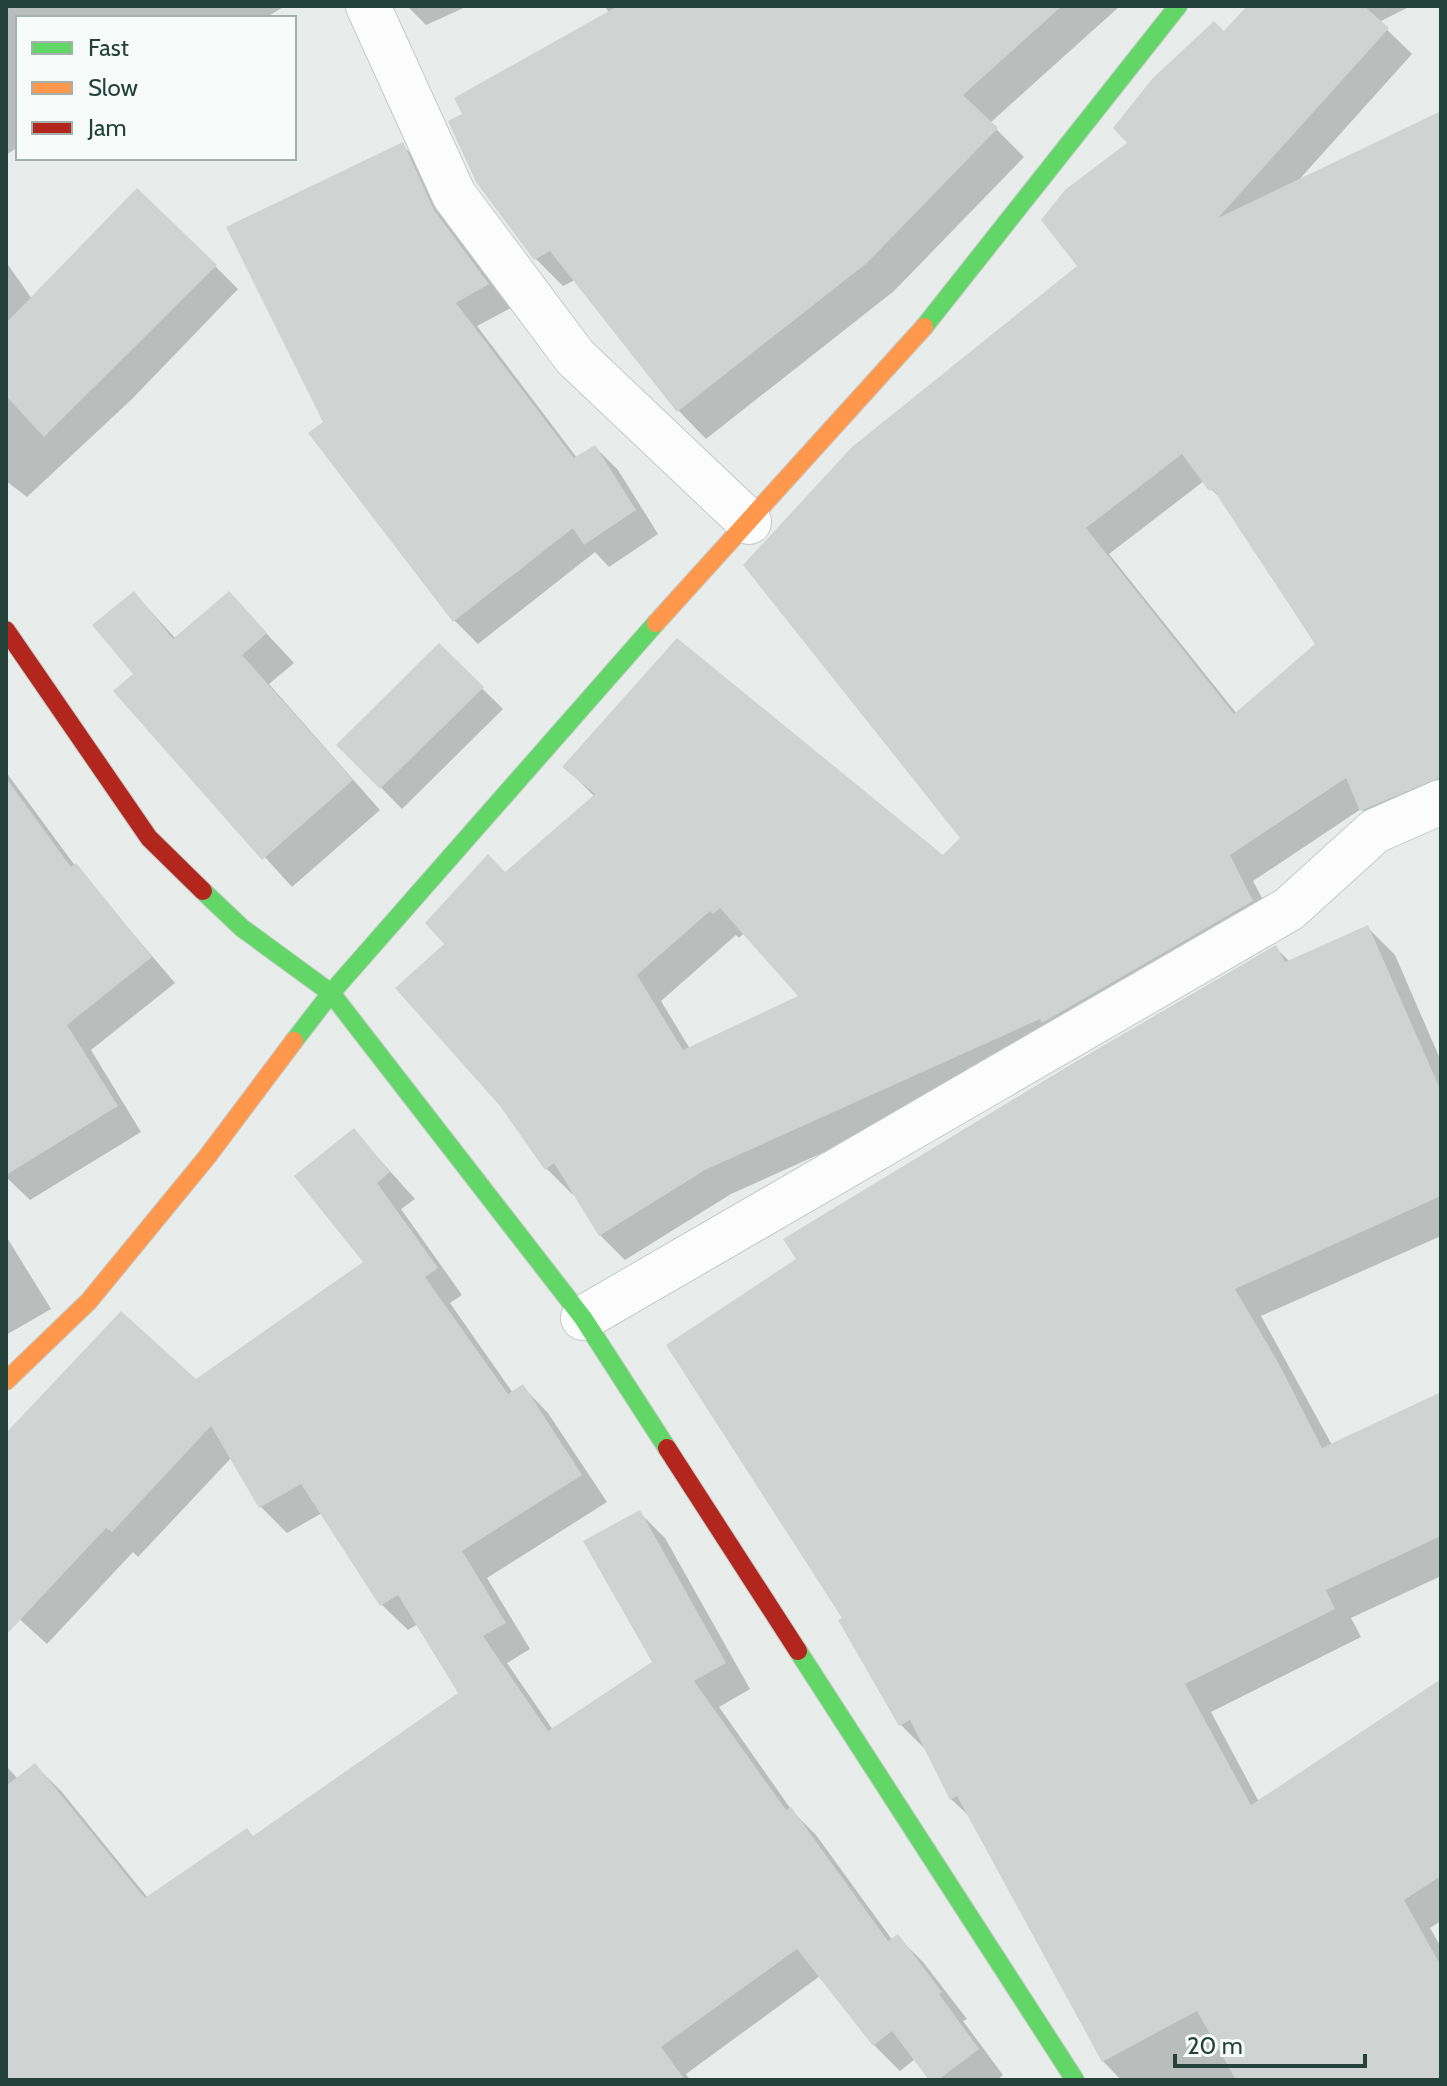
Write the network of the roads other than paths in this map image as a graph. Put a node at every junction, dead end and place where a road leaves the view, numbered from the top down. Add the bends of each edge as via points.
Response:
1 (368, 6) edge
2 (1178, 6) edge
3 (749, 522) junction
4 (6, 630) edge
5 (1441, 802) edge
6 (331, 993) junction
7 (583, 1318) junction
8 (6, 1381) edge
9 (1075, 2080) edge

1 - 3 street via 454,195 575,357
2 - 3 street via 898,360
3 - 6 street
4 - 6 street via 149,838 242,928
5 - 7 street via 1375,831 1289,909
6 - 7 street
6 - 8 street via 89,1301
7 - 9 street

